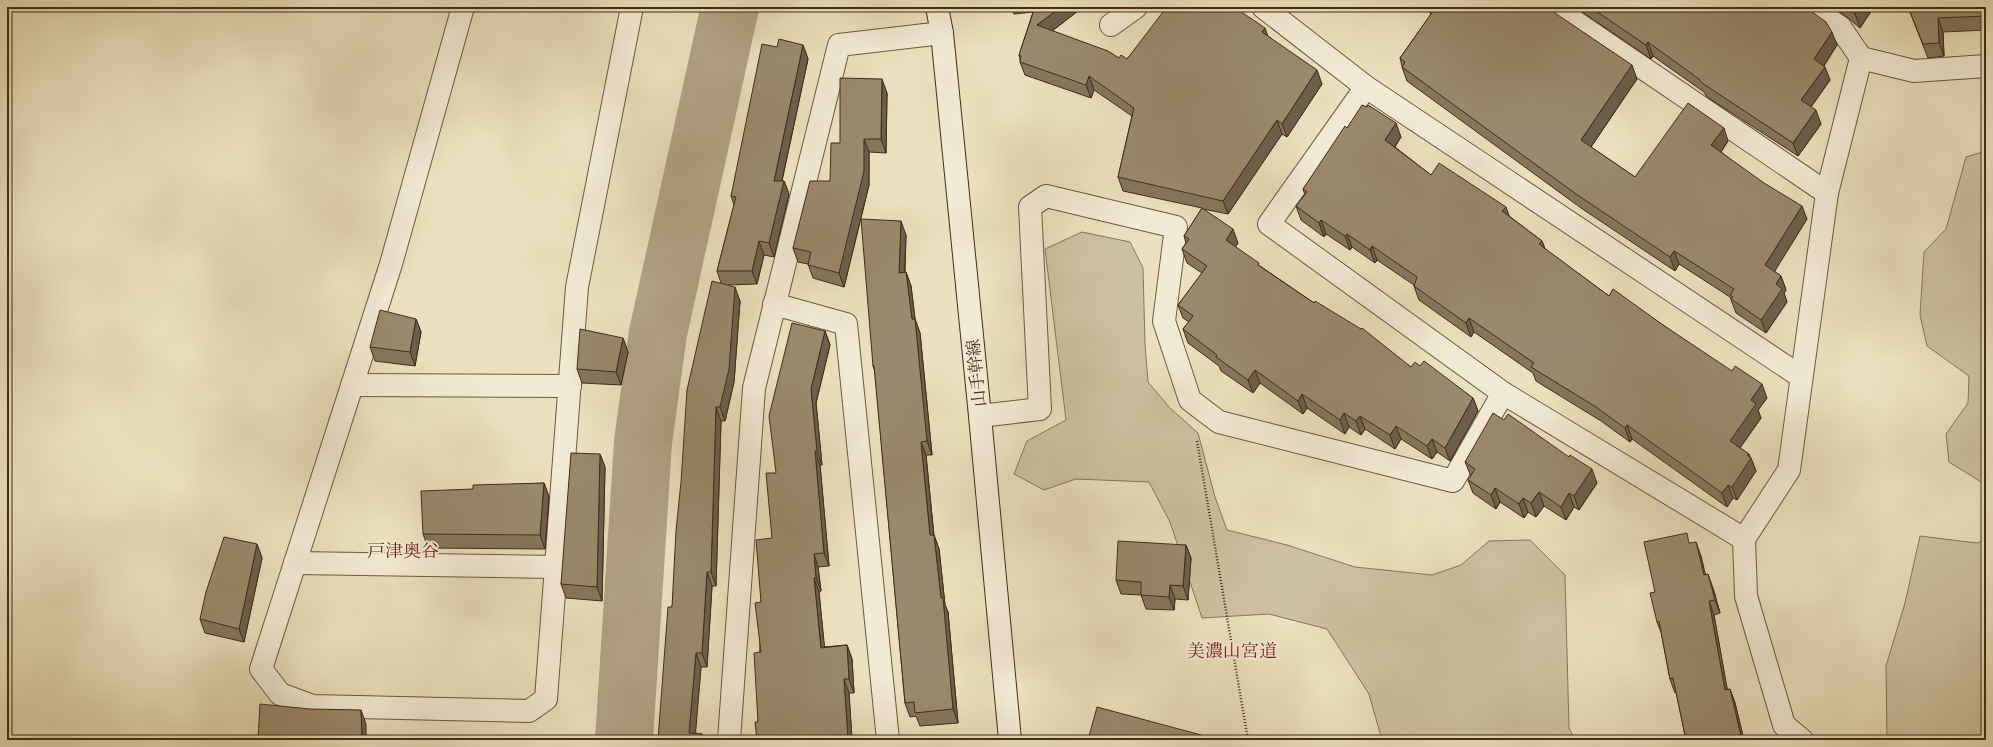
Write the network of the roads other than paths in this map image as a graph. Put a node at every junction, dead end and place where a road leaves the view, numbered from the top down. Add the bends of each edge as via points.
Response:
1 (463, 7) edge
2 (632, 7) edge
3 (937, 7) edge
4 (1136, 7) edge
5 (1263, 7) edge
6 (1553, 7) edge
7 (1810, 7) edge
8 (1111, 25) dead end
9 (942, 33) junction
10 (1861, 58) junction
11 (1986, 66) edge
12 (1366, 87) junction
13 (1827, 193) junction
14 (774, 304) junction
15 (1800, 376) junction
16 (352, 385) junction
17 (570, 386) junction
18 (1503, 393) junction
19 (980, 416) junction
20 (1744, 539) junction
21 (295, 563) junction
22 (556, 567) junction
23 (729, 740) edge
24 (888, 740) edge
25 (1010, 740) edge
26 (1802, 740) edge

1 - 16 street via 391,264
2 - 17 street via 577,287
3 - 9 street, 山手幹線
4 - 8 street
5 - 12 street
6 - 13 street
7 - 10 street via 1840,27
9 - 14 street via 839,45
9 - 19 street, 山手幹線
10 - 11 street via 1914,71
10 - 13 street
12 - 15 street
12 - 18 street via 1269,224
13 - 15 street
14 - 23 street via 754,388
14 - 24 street via 846,324
15 - 20 street via 1789,470
16 - 17 street
16 - 21 street
17 - 22 street
18 - 19 street via 1453,481 1219,422 1190,400 1164,321 1176,227 1046,196 1030,207 1040,409
18 - 20 street
19 - 25 street, 山手幹線
20 - 26 street via 1746,596 1784,725
21 - 22 street
21 - 22 street via 261,669 280,694 313,706 529,711 546,699

